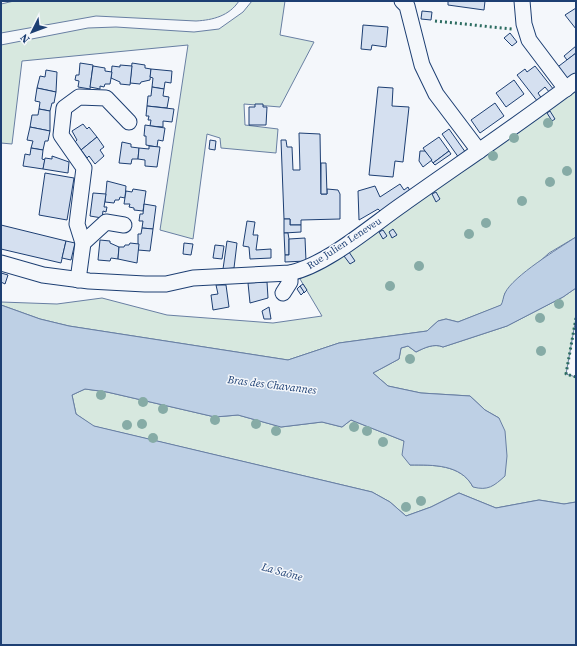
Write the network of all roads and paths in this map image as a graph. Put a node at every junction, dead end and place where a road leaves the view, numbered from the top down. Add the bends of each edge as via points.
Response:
1 (402, 1) edge
2 (522, 1) edge
3 (571, 85) edge
4 (129, 122) dead end
5 (479, 151) junction
6 (124, 226) dead end
7 (83, 243) junction
8 (1, 263) edge
9 (290, 273) junction
10 (78, 280) junction
11 (283, 293) dead end

1 - 5 street via 407,6 422,65 436,94
2 - 3 street via 524,24 529,40
3 - 5 street, Rue Julien Leneveu
4 - 7 street via 106,98 79,96 64,108 61,135 84,168 78,224
5 - 9 street, Rue Julien Leneveu via 316,264
6 - 7 street via 106,222
7 - 10 street
8 - 10 street, Rue Julien Leneveu via 43,275
9 - 10 street, Rue Julien Leneveu via 193,278 159,284
9 - 11 street via 290,282

